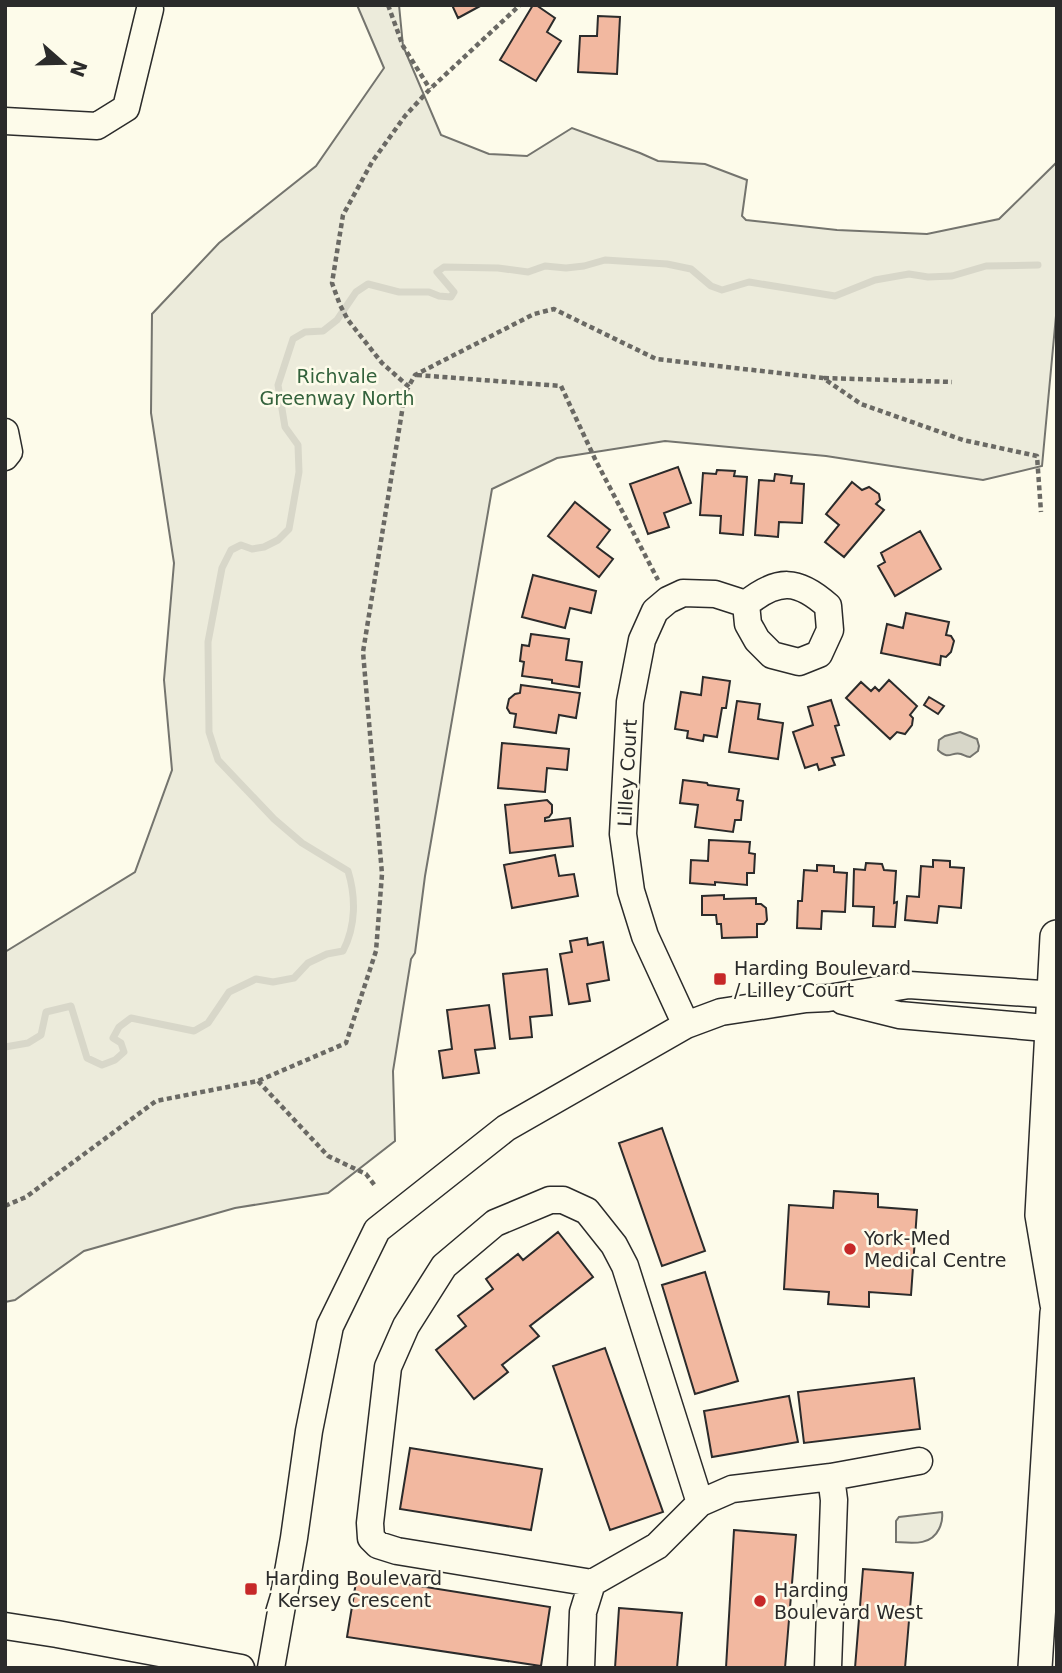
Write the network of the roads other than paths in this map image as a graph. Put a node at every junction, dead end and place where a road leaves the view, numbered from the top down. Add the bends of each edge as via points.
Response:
1 (150, 9) dead end
2 (5, 121) edge
3 (5, 432) edge
4 (5, 457) edge
5 (746, 604) dead end
6 (1057, 937) edge
7 (1055, 995) edge
8 (828, 998) junction
9 (686, 1025) junction
10 (1054, 1029) edge
11 (1057, 1304) edge
12 (1057, 1313) edge
13 (919, 1461) dead end
14 (831, 1477) junction
15 (700, 1503) junction
16 (592, 1583) junction
17 (5, 1626) edge
18 (241, 1668) edge
19 (271, 1668) edge
20 (581, 1668) edge
21 (828, 1668) edge
22 (1035, 1668) edge

1 - 2 street via 126,108 97,126
3 - 4 street via 9,452
5 - 9 street, Lilley Court via 715,594 683,593 668,600 655,611 642,640 630,702 623,835 631,891 645,936
6 - 7 main road
7 - 8 street via 909,985
7 - 10 main road
8 - 9 street via 720,1012
8 - 10 street via 899,1015
9 - 19 street via 506,1128 377,1230 330,1326
10 - 11 main road via 1042,1215
12 - 22 main road
13 - 14 street
14 - 15 street via 732,1489
14 - 21 street
15 - 16 street via 657,1546
15 - 16 street via 625,1266 614,1245 587,1211 563,1200 550,1200 495,1223 444,1266 406,1326 388,1367 371,1538 397,1551
16 - 20 street via 583,1612
17 - 18 street

